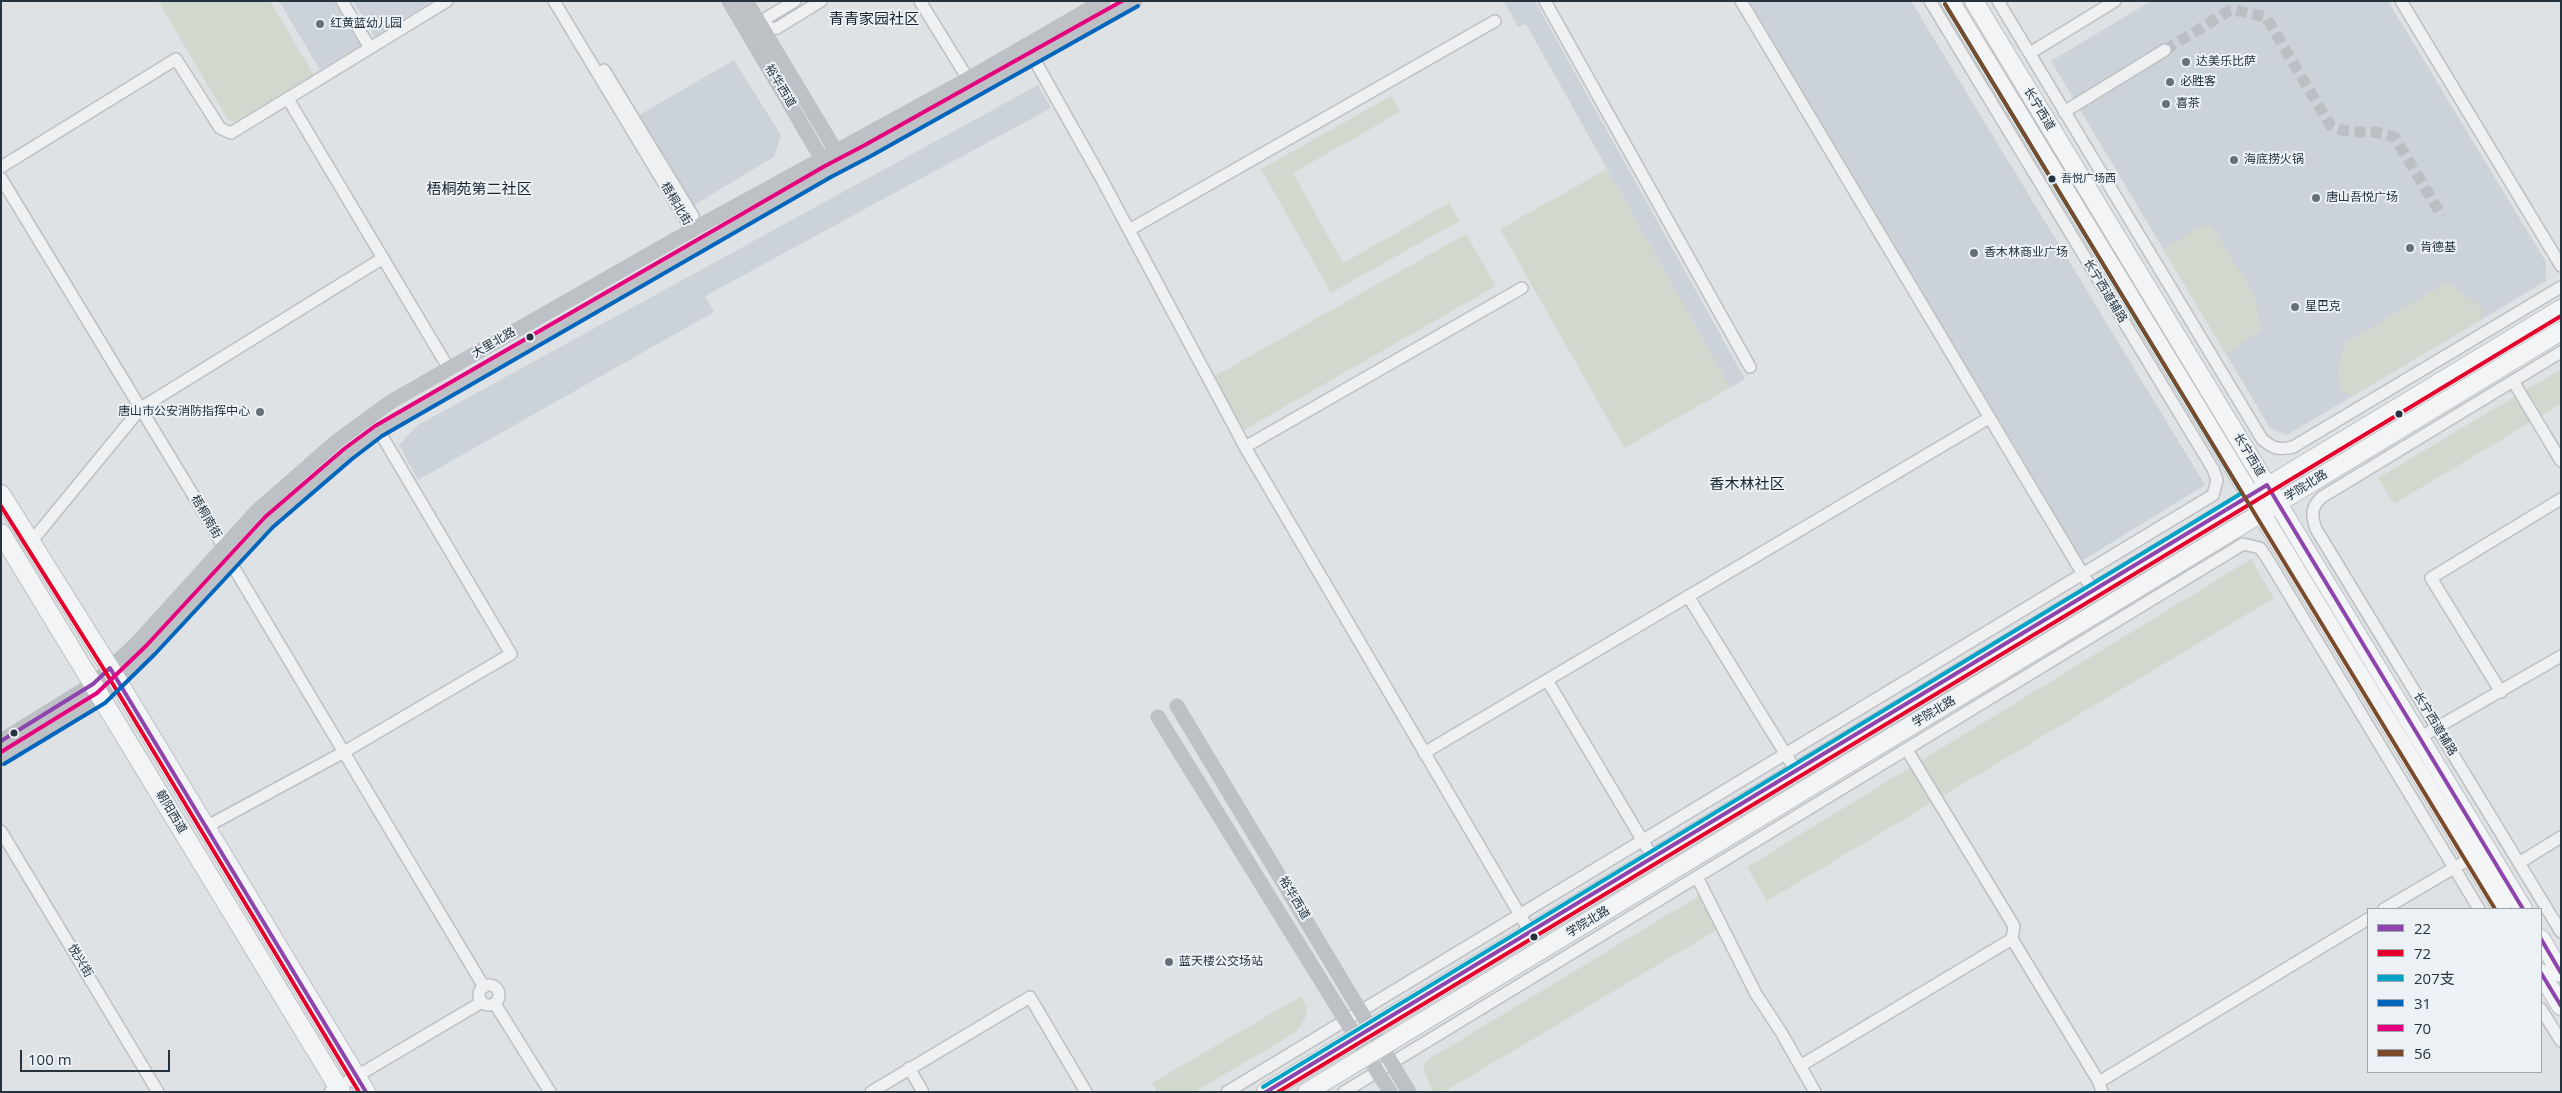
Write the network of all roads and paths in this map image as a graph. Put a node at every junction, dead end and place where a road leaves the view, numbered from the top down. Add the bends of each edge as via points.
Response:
1 (342, 1) edge
2 (447, 1) edge
3 (554, 1) edge
4 (562, 1) edge
5 (730, 1) edge
6 (746, 1) edge
7 (794, 1) edge
8 (821, 1) edge
9 (920, 1) edge
10 (1102, 1) edge
11 (1134, 1) edge
12 (1545, 1) edge
13 (1741, 1) edge
14 (1930, 1) edge
15 (1950, 1) edge
16 (1974, 1) edge
17 (1998, 1) edge
18 (2115, 1) edge
19 (2401, 1) edge
20 (1494, 21) dead end
21 (763, 30) junction
22 (370, 48) junction
23 (2165, 50) tunnel mouth
24 (2030, 53) junction
25 (1034, 59) junction
26 (968, 79) junction
27 (288, 99) junction
28 (2064, 112) junction
29 (833, 162) junction
30 (1, 167) edge
31 (1, 178) edge
32 (1, 189) edge
33 (692, 230) junction
34 (1129, 230) junction
35 (383, 258) junction
36 (2561, 266) edge
37 (2561, 287) edge
38 (1522, 288) dead end
39 (2561, 309) edge
40 (2561, 331) edge
41 (2561, 352) edge
42 (1750, 367) dead end
43 (449, 370) junction
44 (2512, 381) junction
45 (139, 410) junction
46 (1990, 418) junction
47 (379, 431) junction
48 (1245, 447) junction
49 (2561, 461) edge
50 (2267, 485) junction
51 (1, 494) edge
52 (2251, 495) junction
53 (2561, 499) edge
54 (2279, 504) junction
55 (2262, 514) junction
56 (1, 533) edge
57 (31, 542) junction
58 (223, 547) junction
59 (231, 563) junction
60 (2084, 576) junction
61 (2093, 591) junction
62 (1688, 596) junction
63 (2561, 656) edge
64 (114, 675) junction
65 (1547, 680) junction
66 (97, 691) junction
67 (2501, 692) junction
68 (1177, 706) dead end
69 (1158, 717) dead end
70 (2437, 727) junction
71 (2419, 738) junction
72 (1, 740) edge
73 (1907, 750) junction
74 (344, 752) junction
75 (1424, 753) junction
76 (1786, 756) junction
77 (1, 759) edge
78 (1796, 771) junction
79 (1807, 790) junction
80 (1816, 805) junction
81 (206, 827) junction
82 (1, 831) edge
83 (2561, 837) edge
84 (1643, 841) junction
85 (1653, 858) junction
86 (2471, 858) junction
87 (2519, 863) junction
88 (2453, 867) junction
89 (1697, 877) junction
90 (2386, 908) edge
91 (2478, 908) edge
92 (2501, 908) edge
93 (2521, 908) edge
94 (1520, 915) junction
95 (2367, 920) edge
96 (1530, 932) junction
97 (2561, 932) edge
98 (2012, 939) junction
99 (2542, 941) edge
100 (2561, 973) edge
101 (2542, 975) edge
102 (484, 987) junction
103 (482, 1002) junction
104 (495, 1004) junction
105 (2561, 1006) edge
106 (1362, 1010) junction
107 (2542, 1011) edge
108 (1344, 1021) junction
109 (1373, 1027) junction
110 (1355, 1038) junction
111 (2561, 1041) edge
112 (1384, 1045) junction
113 (1366, 1056) junction
114 (1393, 1061) junction
115 (1800, 1066) junction
116 (910, 1068) junction
117 (1376, 1072) junction
118 (362, 1084) edge
119 (2100, 1087) edge
120 (336, 1090) edge
121 (158, 1092) edge
122 (550, 1092) edge
123 (871, 1092) edge
124 (924, 1092) edge
125 (1086, 1092) edge
126 (1227, 1092) edge
127 (1266, 1092) edge
128 (1307, 1092) edge
129 (1344, 1092) edge
130 (1390, 1092) edge
131 (1410, 1092) edge
132 (1815, 1092) edge

1 - 22 street
2 - 22 street
3 - 33 street, 梧桐北街
4 - 33 street, 梧桐北街 via 693,216
5 - 29 main road, 裕华西道
6 - 21 main road, 裕华西道
7 - 21 street via 768,18
8 - 21 street via 777,28
9 - 26 street
10 - 26 main road, 大里北路
11 - 25 main road, 大里北路
12 - 42 street
13 - 46 street
14 - 60 street, 长宁西道辅路 via 2218,480 2213,496
15 - 52 main road, 长宁西道
16 - 50 main road, 长宁西道
17 - 24 street
18 - 24 street
19 - 36 street
20 - 34 street
21 - 29 main road, 裕华西道
22 - 27 street
23 - 28 street
24 - 28 street
25 - 29 main road, 大里北路
25 - 34 street
26 - 29 main road, 大里北路
27 - 30 street via 231,133 220,128 176,59
27 - 35 street
28 - 37 street via 2262,439 2271,448 2293,447
29 - 33 main road, 大里北路
29 - 47 main road, 大里北路
31 - 45 street, 梧桐南街
32 - 45 street, 梧桐南街
33 - 43 main road, 大里北路
34 - 48 street
35 - 43 street
35 - 45 street
38 - 48 street
39 - 50 main road, 学院北路
40 - 54 main road, 学院北路
41 - 44 street
43 - 58 main road, 大里北路 via 392,401 337,441 256,512
44 - 49 street
44 - 70 street, 长宁西道辅路 via 2322,496 2314,504 2311,516
45 - 57 street
45 - 58 street, 梧桐南街
46 - 60 street
46 - 62 street
47 - 59 main road, 大里北路 via 301,493
47 - 74 street via 511,654
48 - 75 street
50 - 52 main road, 学院北路
50 - 54 main road, 长宁西道
51 - 57 main road, 朝阳西道
52 - 55 main road, 长宁西道
52 - 61 main road, 学院北路
53 - 67 street via 2431,578
54 - 55 main road, 学院北路
54 - 71 main road, 长宁西道
55 - 79 main road, 学院北路
55 - 86 main road, 长宁西道
56 - 66 main road, 朝阳西道
57 - 64 main road, 朝阳西道
58 - 64 main road, 大里北路 via 135,645
59 - 64 main road, 大里北路
59 - 74 street
60 - 61 street
60 - 76 street
61 - 78 main road, 学院北路
62 - 65 street
62 - 76 street
63 - 67 street
64 - 66 main road, 大里北路
64 - 81 main road, 朝阳西道
65 - 75 street
65 - 84 street
66 - 72 main road, 大里北路
66 - 77 main road, 大里北路
66 - 120 main road, 朝阳西道
67 - 70 street
68 - 106 main road, 裕华西道
69 - 108 main road, 裕华西道
70 - 71 street
70 - 87 street, 长宁西道辅路
71 - 93 main road, 长宁西道
73 - 80 street
73 - 88 street via 2242,544 2253,545 2260,548
73 - 98 street via 2014,926
74 - 81 street
74 - 102 street
75 - 94 street
76 - 78 street
76 - 84 street
78 - 79 main road
78 - 85 main road, 学院北路
79 - 80 street
79 - 112 main road, 学院北路
80 - 89 street
81 - 118 main road, 朝阳西道
82 - 121 street, 悦兴街
83 - 87 street
84 - 85 street
84 - 94 street
85 - 96 main road, 学院北路
86 - 88 street
86 - 92 main road, 长宁西道
87 - 97 street, 长宁西道辅路
88 - 90 street
88 - 91 street
89 - 114 street
89 - 115 street via 1756,994
94 - 96 street
94 - 106 street
95 - 119 street
96 - 109 main road, 学院北路
98 - 115 street
98 - 119 street
99 - 100 main road
101 - 105 main road
102 - 103 street via 480,992
102 - 104 street via 498,990
103 - 104 street
103 - 118 street
104 - 122 street
106 - 108 street
106 - 109 main road, 裕华西道
107 - 111 street
108 - 110 main road, 裕华西道
108 - 126 street
109 - 110 main road, 学院北路
109 - 112 main road, 裕华西道
110 - 113 main road, 裕华西道
110 - 127 main road, 学院北路
112 - 113 main road, 学院北路
112 - 114 main road, 裕华西道
113 - 117 main road, 裕华西道
113 - 128 main road, 学院北路
114 - 117 street
114 - 131 main road, 裕华西道
115 - 132 street
116 - 123 street
116 - 124 street
116 - 125 street via 1030,997
117 - 129 street
117 - 130 main road, 裕华西道
118 - 120 street

